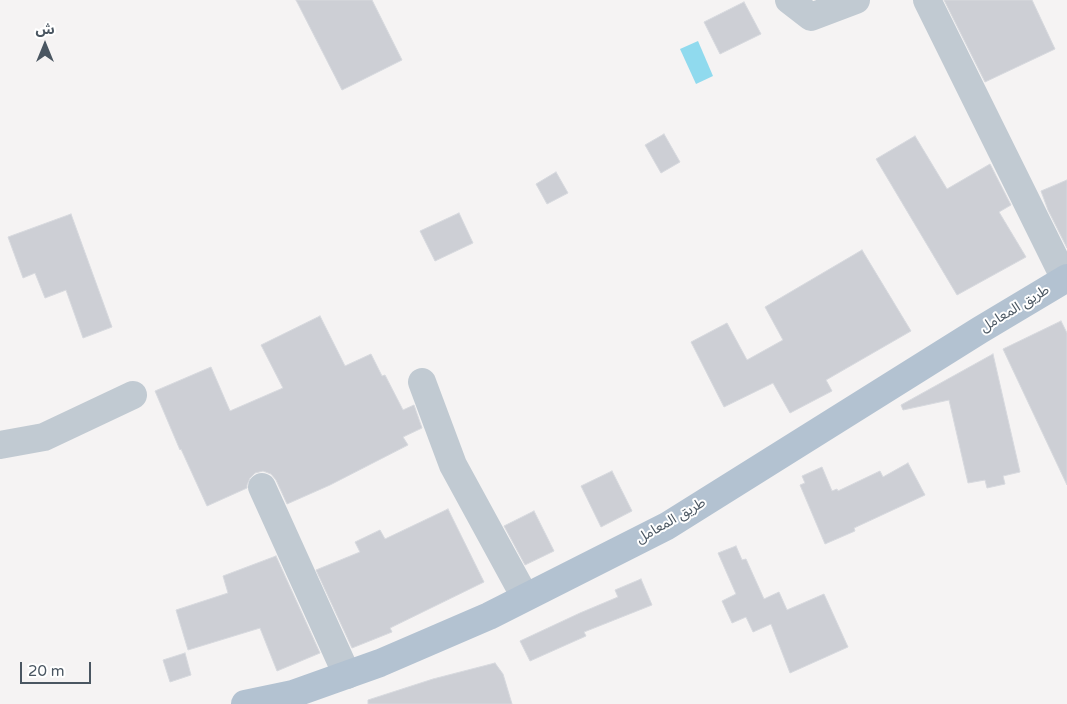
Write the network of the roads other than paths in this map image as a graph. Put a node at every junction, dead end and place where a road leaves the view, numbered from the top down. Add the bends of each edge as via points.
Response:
1 (789, 0) edge
2 (856, 0) edge
3 (927, 0) edge
4 (1066, 278) edge
5 (422, 382) dead end
6 (133, 395) dead end
7 (0, 445) edge
8 (262, 487) dead end
9 (525, 597) junction
10 (347, 675) junction
11 (245, 704) edge

1 - 2 street via 811,16
3 - 4 street
4 - 9 main road, طريق المعامل via 667,526
5 - 9 street via 453,465
6 - 7 street via 44,437
8 - 10 street
9 - 10 main road, طريق المعامل via 380,664
10 - 11 main road, طريق المعامل via 292,694

